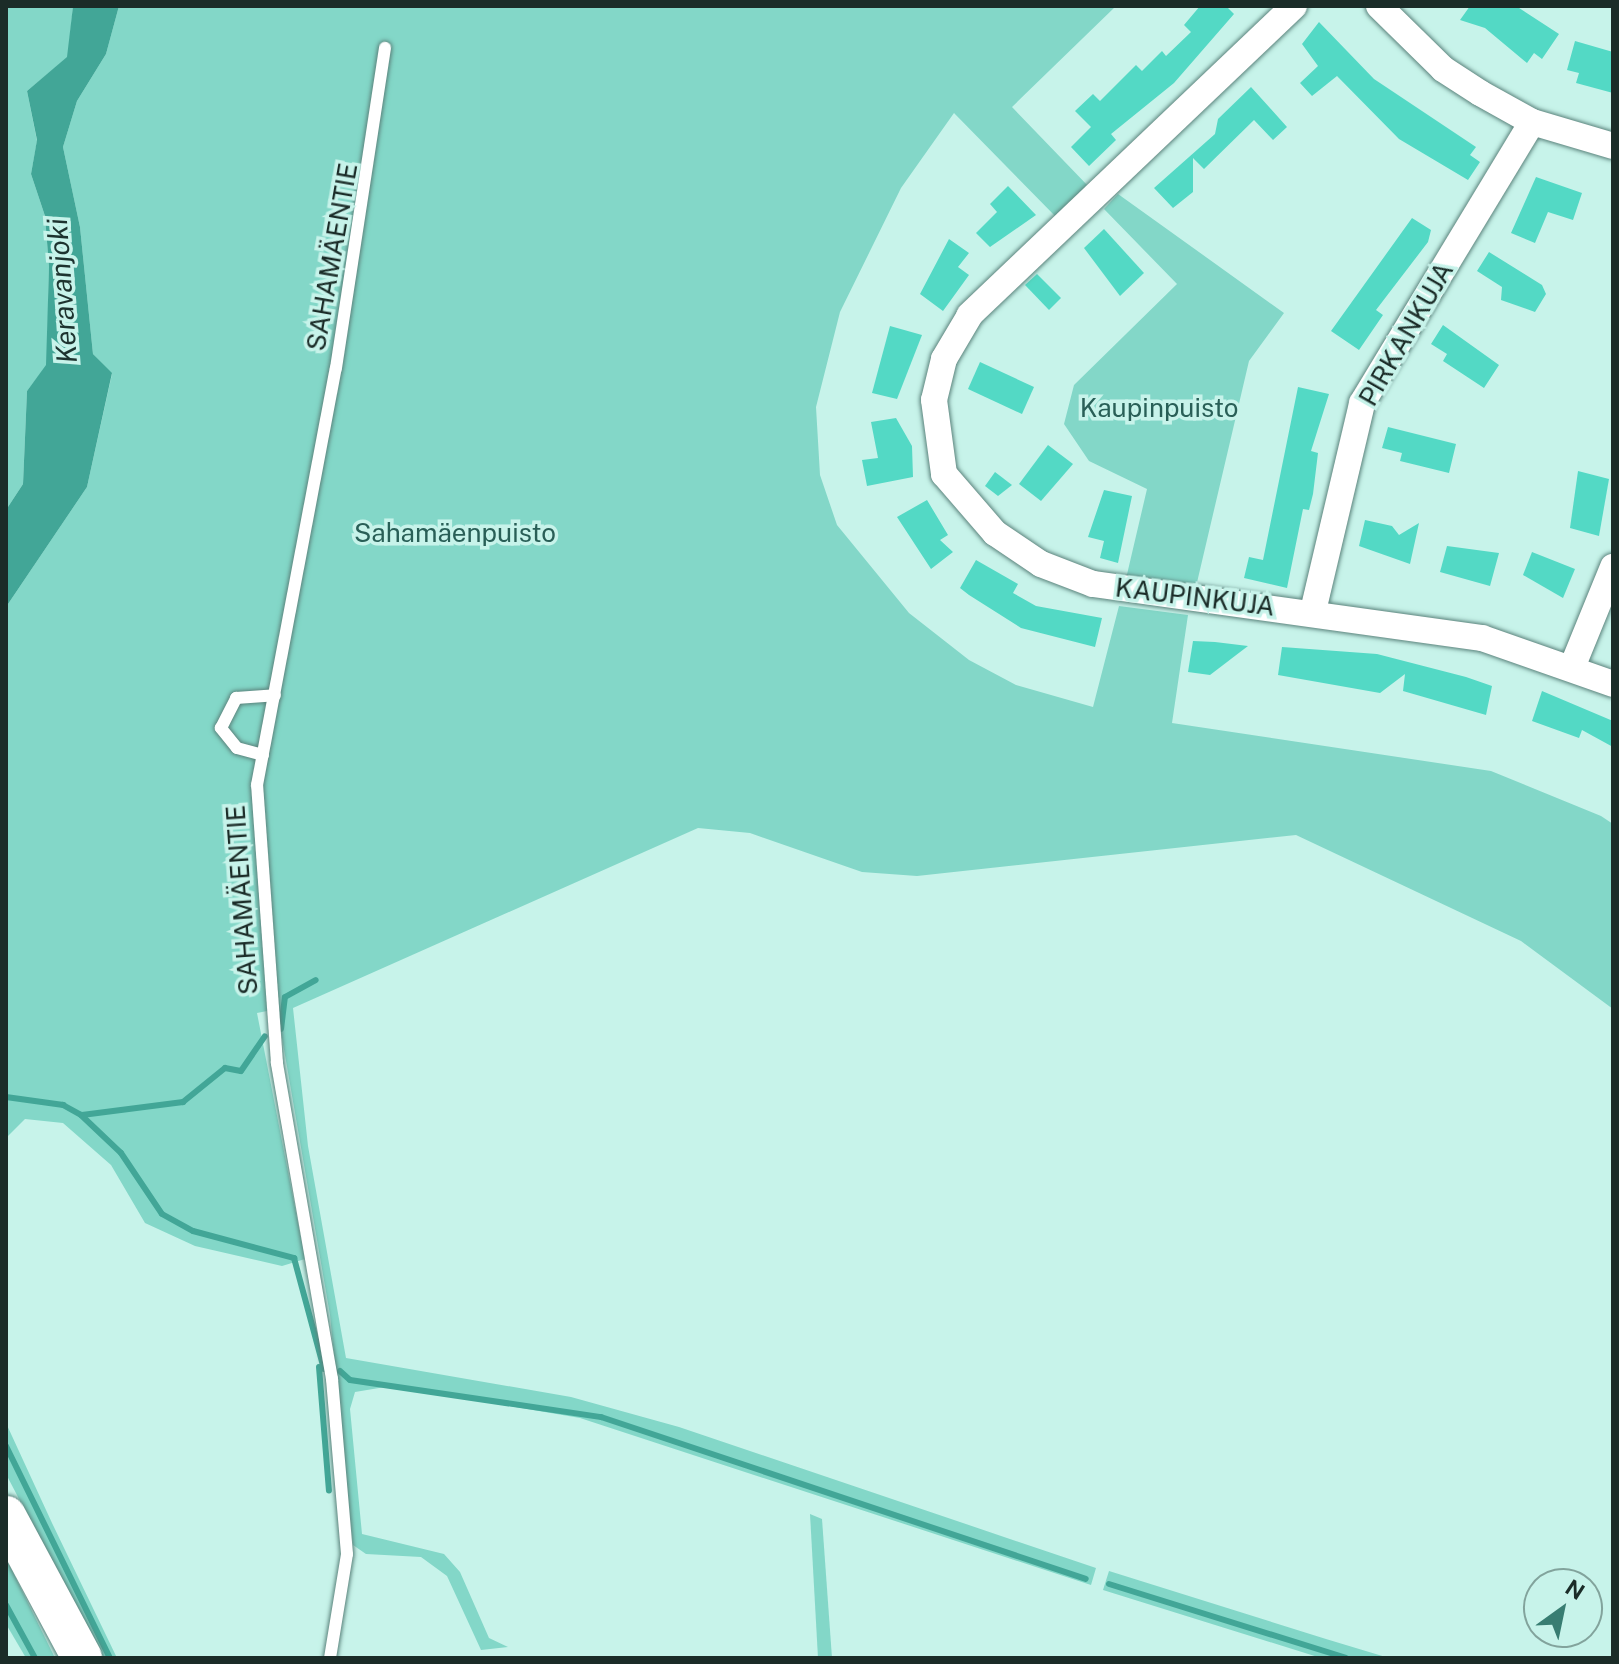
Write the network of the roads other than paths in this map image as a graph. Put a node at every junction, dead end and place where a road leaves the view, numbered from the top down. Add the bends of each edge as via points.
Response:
1 (1294, 6) edge
2 (1379, 6) edge
3 (385, 48) dead end
4 (1532, 122) junction
5 (1613, 146) edge
6 (1613, 567) edge
7 (1313, 611) junction
8 (1573, 665) junction
9 (1613, 684) edge
10 (275, 695) junction
11 (263, 755) junction
12 (6, 1516) edge
13 (82, 1658) edge
14 (330, 1658) edge

1 - 7 street, KAUPINKUJA via 970,315 944,359 934,436 944,474 965,505 1041,564 1145,595
2 - 4 street via 1443,69
3 - 10 lane, SAHAMÄENTIE
4 - 5 street
4 - 7 street, PIRKANKUJA via 1362,403
6 - 8 street
7 - 8 street, KAUPINKUJA via 1482,638
8 - 9 street, KAUPINKUJA
10 - 11 lane, SAHAMÄENTIE
10 - 11 lane via 236,698 221,728 237,748
11 - 14 lane, SAHAMÄENTIE via 256,826 272,1023 332,1379 347,1554
12 - 13 main road

